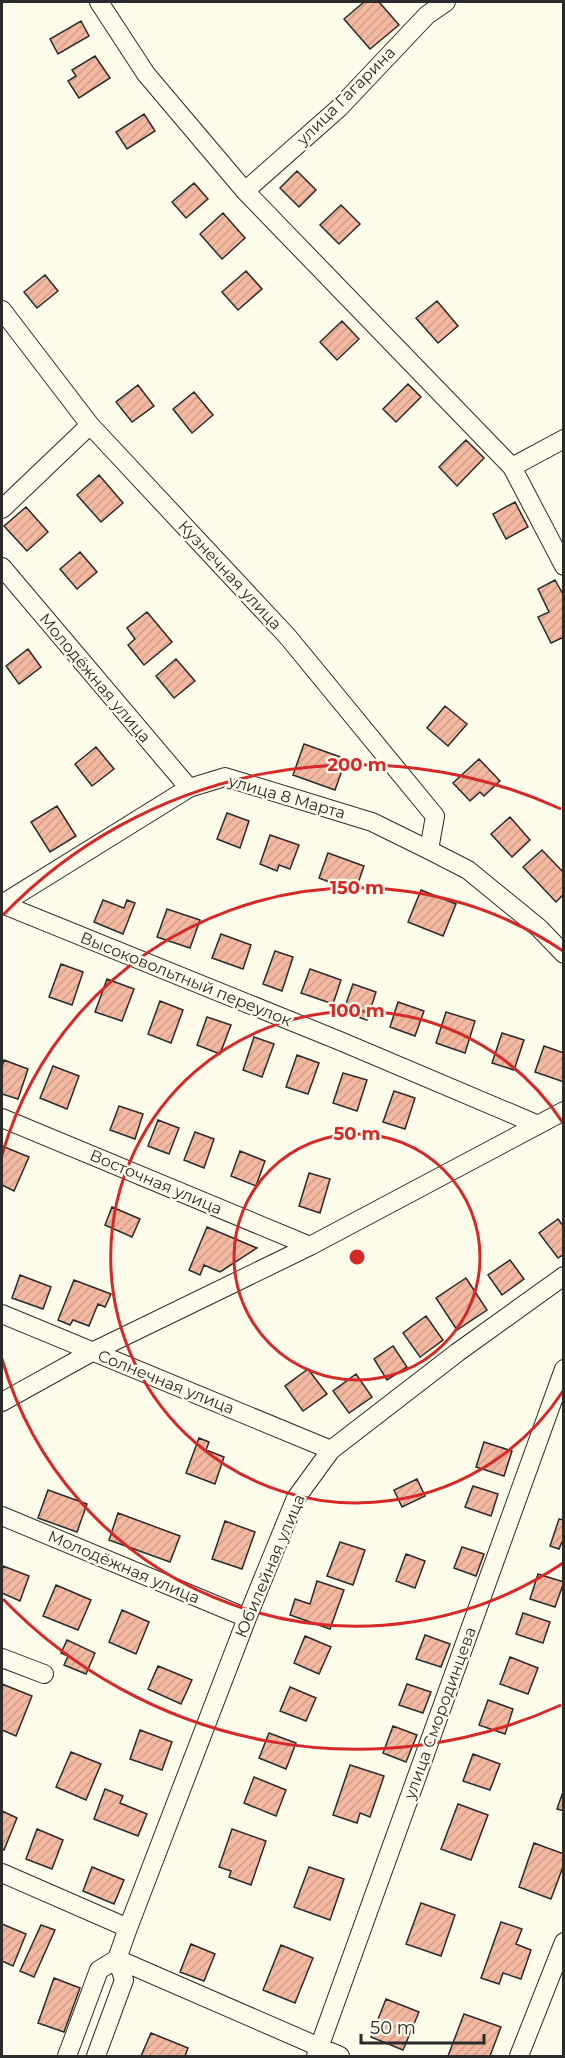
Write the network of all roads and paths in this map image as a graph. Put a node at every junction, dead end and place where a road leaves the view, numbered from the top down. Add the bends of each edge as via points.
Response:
1 (99, 2) edge
2 (446, 2) edge
3 (245, 191) junction
4 (2, 310) edge
5 (90, 425) junction
6 (564, 439) edge
7 (512, 467) junction
8 (2, 509) edge
9 (564, 566) edge
10 (2, 567) edge
11 (189, 788) junction
12 (429, 849) junction
13 (2, 904) edge
14 (564, 954) edge
15 (564, 1111) edge
16 (2, 1118) edge
17 (536, 1124) junction
18 (310, 1246) junction
19 (564, 1276) edge
20 (2, 1314) edge
21 (92, 1352) junction
22 (564, 1370) edge
23 (2, 1402) edge
24 (332, 1449) junction
25 (2, 1516) edge
26 (247, 1618) junction
27 (2, 1658) edge
28 (44, 1674) dead end
29 (2, 1873) edge
30 (128, 1928) junction
31 (564, 1942) edge
32 (117, 1959) junction
33 (317, 2052) edge
34 (67, 2056) edge
35 (96, 2056) edge
36 (340, 2056) edge
37 (519, 2056) edge

1 - 3 street via 146,74
2 - 3 street, улица Гагарина via 427,15 339,108
3 - 7 street
4 - 5 street, Кузнечная улица
5 - 8 street
5 - 12 street, Кузнечная улица via 288,637 435,816
6 - 7 street
7 - 9 street
10 - 11 street, Молодёжная улица
11 - 12 street, улица 8 Марта via 225,777 372,822
11 - 13 street, улица 8 Марта
12 - 14 street, улица 8 Марта via 468,870 539,928
13 - 17 street, Высоковольтный переулок
15 - 17 street
16 - 18 street, Восточная улица
17 - 18 street
18 - 21 street
19 - 24 street, Юбилейная улица
20 - 21 street, Солнечная улица
21 - 23 street
21 - 24 street, Солнечная улица
22 - 33 street, улица Смородинцева
24 - 26 street, Юбилейная улица via 296,1498
25 - 26 street, Молодёжная улица
26 - 30 street, Юбилейная улица
27 - 28 street
29 - 30 street
30 - 32 street, Юбилейная улица
31 - 37 street
32 - 33 street
32 - 34 street, Юбилейная улица via 99,1970
32 - 35 street, Юбилейная улица via 124,1980
33 - 36 street

